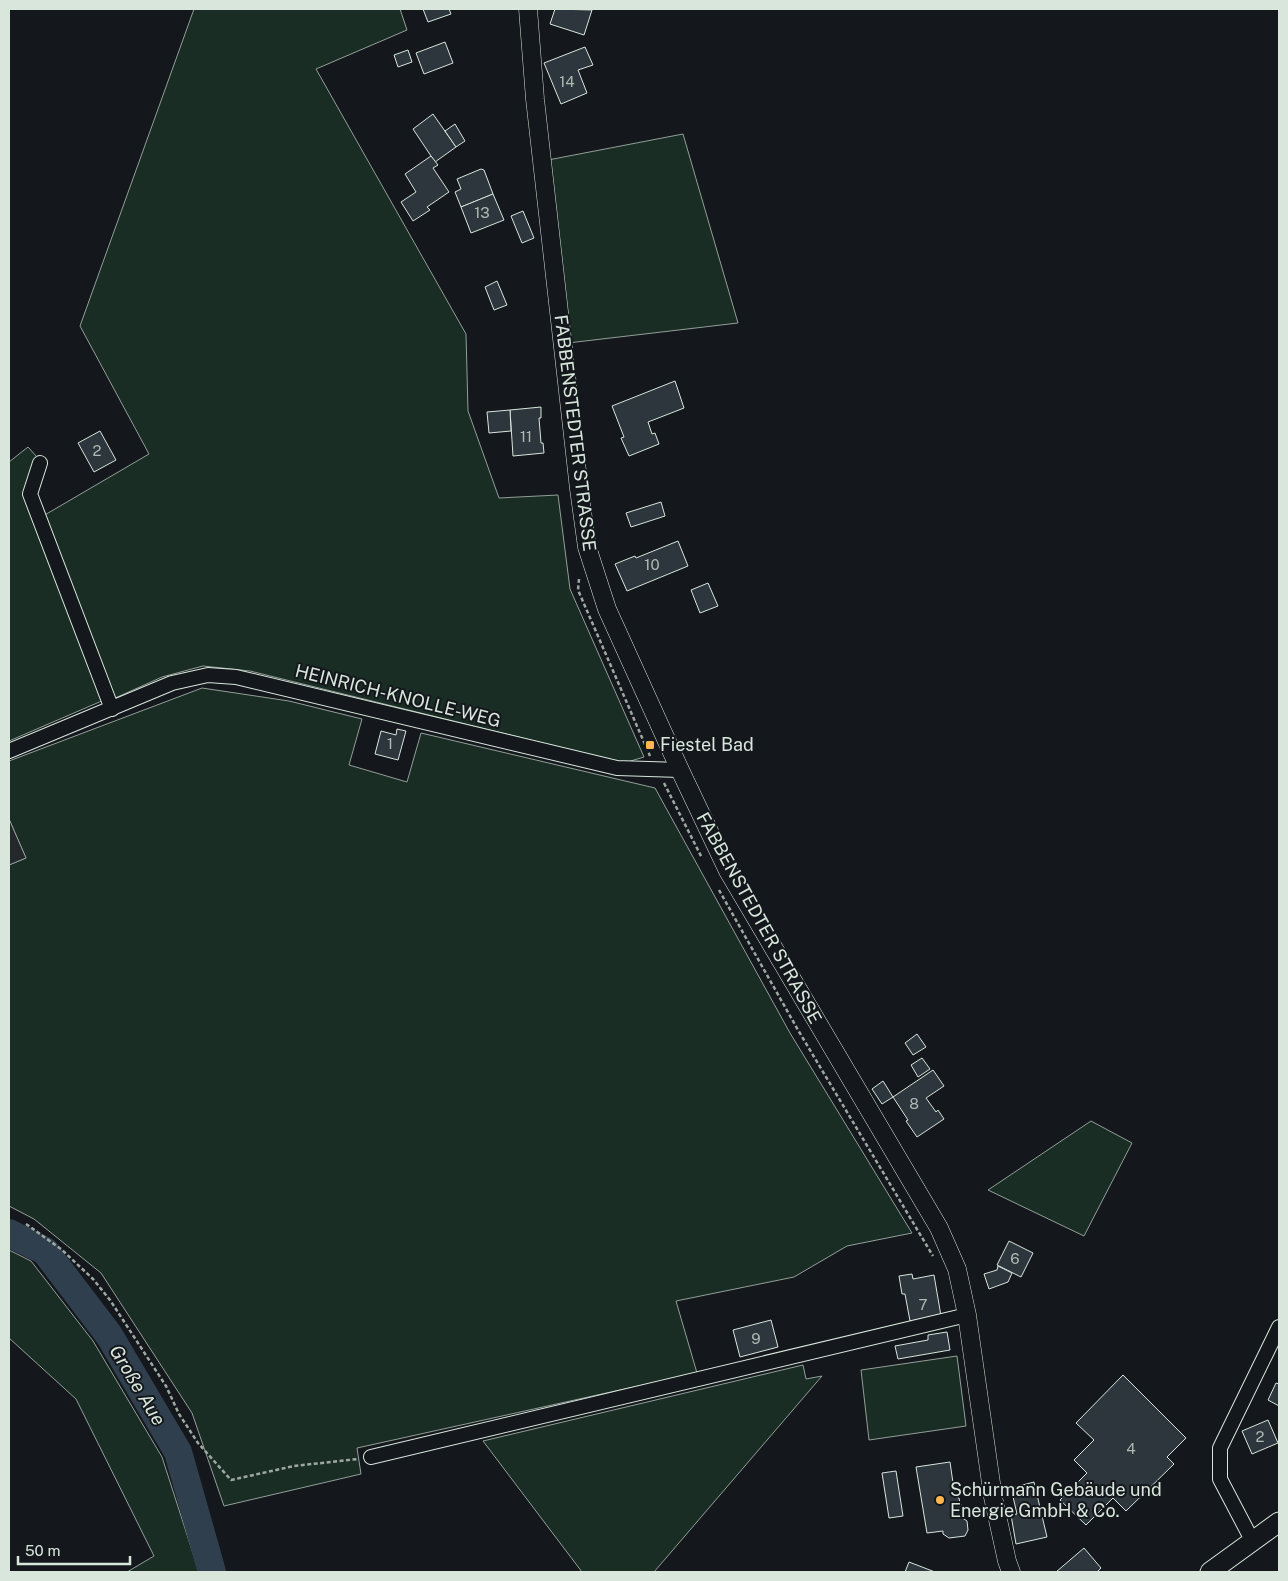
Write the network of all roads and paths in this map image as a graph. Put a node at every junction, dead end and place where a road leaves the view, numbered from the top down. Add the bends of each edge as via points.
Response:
1 (528, 9) edge
2 (40, 463) dead end
3 (579, 576) dead end
4 (112, 709) junction
5 (9, 751) edge
6 (657, 770) junction
7 (680, 770) junction
8 (706, 864) dead end
9 (719, 890) dead end
10 (26, 1224) dead end
11 (936, 1262) dead end
12 (967, 1315) junction
13 (1279, 1327) edge
14 (371, 1457) joint
15 (1279, 1522) edge
16 (1252, 1540) junction
17 (1011, 1572) edge
18 (1210, 1572) edge

1 - 7 street, FABBENSTEDTER STRASSE via 535,99 587,547 607,609
2 - 4 street via 30,494
3 - 6 path via 578,590
4 - 5 street, HEINRICH-KNOLLE-WEG
4 - 6 street, HEINRICH-KNOLLE-WEG via 172,683 208,675 236,676 618,768
6 - 7 street, HEINRICH-KNOLLE-WEG
6 - 8 path
7 - 12 street, FABBENSTEDTER STRASSE via 728,871 939,1228 957,1269
9 - 11 path
10 - 14 path via 61,1249 110,1300 166,1386 198,1443 232,1480 294,1466
12 - 14 street
12 - 17 street, FABBENSTEDTER STRASSE via 993,1496
13 - 16 street via 1220,1448 1220,1479
15 - 16 main road
16 - 18 main road

